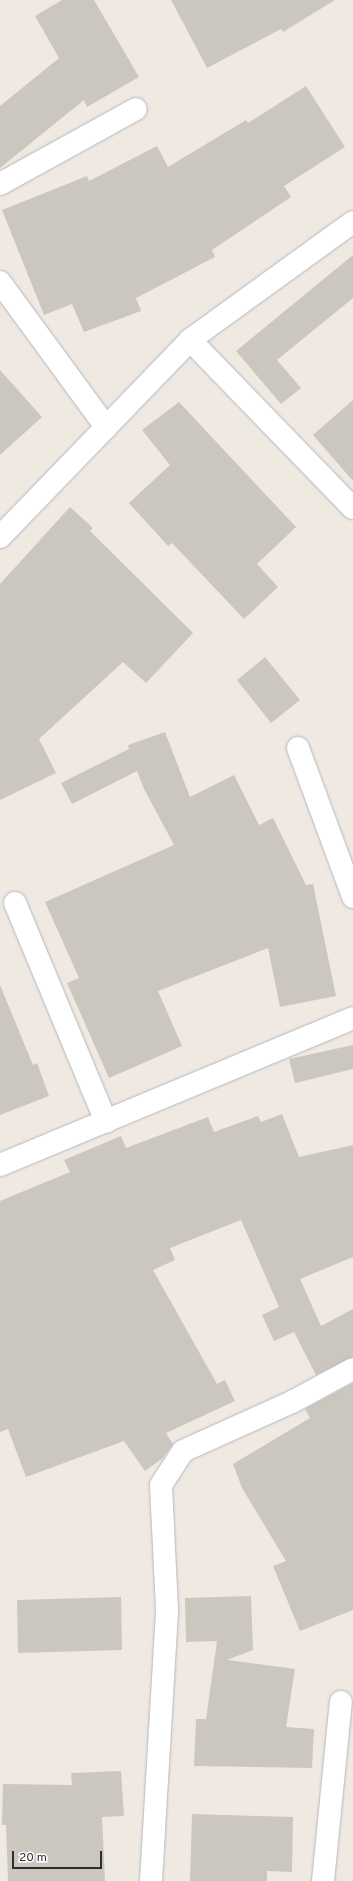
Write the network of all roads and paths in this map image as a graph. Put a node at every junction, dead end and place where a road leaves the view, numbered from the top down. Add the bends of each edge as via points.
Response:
1 (136, 109) dead end
2 (0, 184) edge
3 (353, 222) edge
4 (0, 282) edge
5 (190, 340) junction
6 (106, 427) junction
7 (353, 508) edge
8 (0, 537) edge
9 (298, 748) dead end
10 (353, 897) edge
11 (15, 903) dead end
12 (353, 1018) edge
13 (106, 1122) junction
14 (0, 1165) edge
15 (353, 1369) edge
16 (342, 1702) dead end
17 (151, 1881) edge
18 (323, 1881) edge

1 - 2 street
3 - 5 street
4 - 6 street
5 - 6 street
5 - 7 street
6 - 8 street
9 - 10 street
11 - 13 street
12 - 13 street
13 - 14 street
15 - 17 street via 292,1402 183,1451 161,1485 167,1609
16 - 18 street

